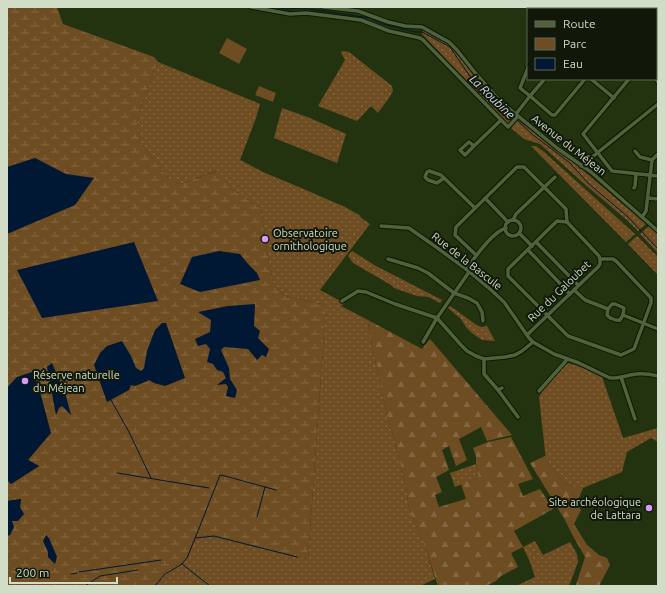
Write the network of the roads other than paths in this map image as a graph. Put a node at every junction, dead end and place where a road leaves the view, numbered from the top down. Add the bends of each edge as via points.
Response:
1 (251, 7) edge
2 (323, 7) edge
3 (527, 70) edge
4 (544, 80) edge
5 (584, 80) edge
6 (592, 80) edge
7 (628, 80) edge
8 (530, 96) junction
9 (614, 98) junction
10 (658, 104) edge
11 (517, 115) junction
12 (501, 120) junction
13 (474, 146) dead end
14 (635, 151) dead end
15 (597, 152) junction
16 (658, 154) edge
17 (652, 160) junction
18 (581, 166) junction
19 (636, 174) junction
20 (651, 175) junction
21 (658, 176) edge
22 (555, 177) dead end
23 (444, 178) junction
24 (544, 187) junction
25 (634, 188) dead end
26 (485, 198) junction
27 (648, 198) junction
28 (658, 199) edge
29 (475, 208) junction
30 (642, 217) junction
31 (513, 220) junction
32 (508, 222) junction
33 (567, 222) junction
34 (382, 226) dead end
35 (506, 228) junction
36 (658, 231) edge
37 (519, 233) junction
38 (536, 242) junction
39 (532, 246) junction
40 (528, 250) junction
41 (476, 256) junction
42 (388, 259) dead end
43 (600, 259) junction
44 (468, 271) junction
45 (578, 285) junction
46 (574, 290) junction
47 (454, 293) junction
48 (570, 294) junction
49 (342, 301) dead end
50 (608, 309) junction
51 (623, 315) junction
52 (547, 316) junction
53 (437, 318) junction
54 (483, 321) dead end
55 (643, 323) junction
56 (658, 329) edge
57 (527, 335) junction
58 (423, 342) dead end
59 (533, 342) junction
60 (484, 359) junction
61 (567, 359) junction
62 (658, 376) edge
63 (621, 377) junction
64 (539, 391) dead end
65 (518, 417) dead end
66 (635, 419) dead end

1 - 12 street via 290,14 306,13 361,20 389,31 420,38
2 - 11 street, Avenue du Méjean via 358,11 404,26 426,28 449,42 501,102
3 - 8 street via 520,88
4 - 8 street
5 - 8 street via 555,115
6 - 9 street
7 - 9 street
8 - 11 street
9 - 15 street via 583,134
10 - 15 street
11 - 12 street via 509,126
11 - 18 street, Avenue du Méjean
12 - 13 street
14 - 17 street via 640,157
15 - 18 street
15 - 19 street via 612,171
16 - 17 street
17 - 20 street
18 - 30 street, Avenue du Méjean
19 - 20 street
19 - 25 street
20 - 21 street
20 - 27 street
22 - 24 street
23 - 23 street via 429,171 425,177 436,182
23 - 29 street
24 - 26 street via 524,167 517,167
24 - 31 street
24 - 33 street via 566,209
26 - 29 street
26 - 32 street
27 - 28 street
27 - 30 street via 646,211
29 - 41 street via 456,227 455,234
30 - 36 street, Avenue du Méjean
31 - 32 street
31 - 37 street via 520,223
32 - 35 street
33 - 38 street via 557,221
33 - 43 street
34 - 44 street, Rue de la Bascule via 413,230
35 - 37 street via 512,235
35 - 41 street
37 - 39 street
38 - 39 street
38 - 45 street
39 - 40 street
40 - 48 street
40 - 52 street via 508,269 508,276
41 - 44 street
42 - 47 street via 428,273
43 - 45 street, Rue du Galoubet via 598,267
43 - 55 street via 616,261 651,298
44 - 47 street
44 - 57 street, Rue de la Bascule via 504,302
45 - 46 street, Rue du Galoubet
46 - 48 street, Rue du Galoubet
46 - 50 street via 585,300
47 - 53 street
47 - 54 street via 477,303
48 - 52 street, Rue du Galoubet
49 - 53 street via 358,291 366,292
50 - 51 street via 615,304 624,308
50 - 51 street via 607,316 617,321
51 - 55 street
52 - 55 street via 568,336 621,355 634,349
52 - 57 street, Rue du Galoubet
53 - 58 street
53 - 60 street via 460,345
55 - 56 street
57 - 59 street, Rue de la Bascule
59 - 60 street via 515,355
59 - 61 street, Rue de la Bascule
60 - 65 street via 484,374 500,389
61 - 63 street, Rue de la Bascule via 610,378
61 - 64 street
62 - 63 street, Rue de la Bascule via 641,373
63 - 66 street

